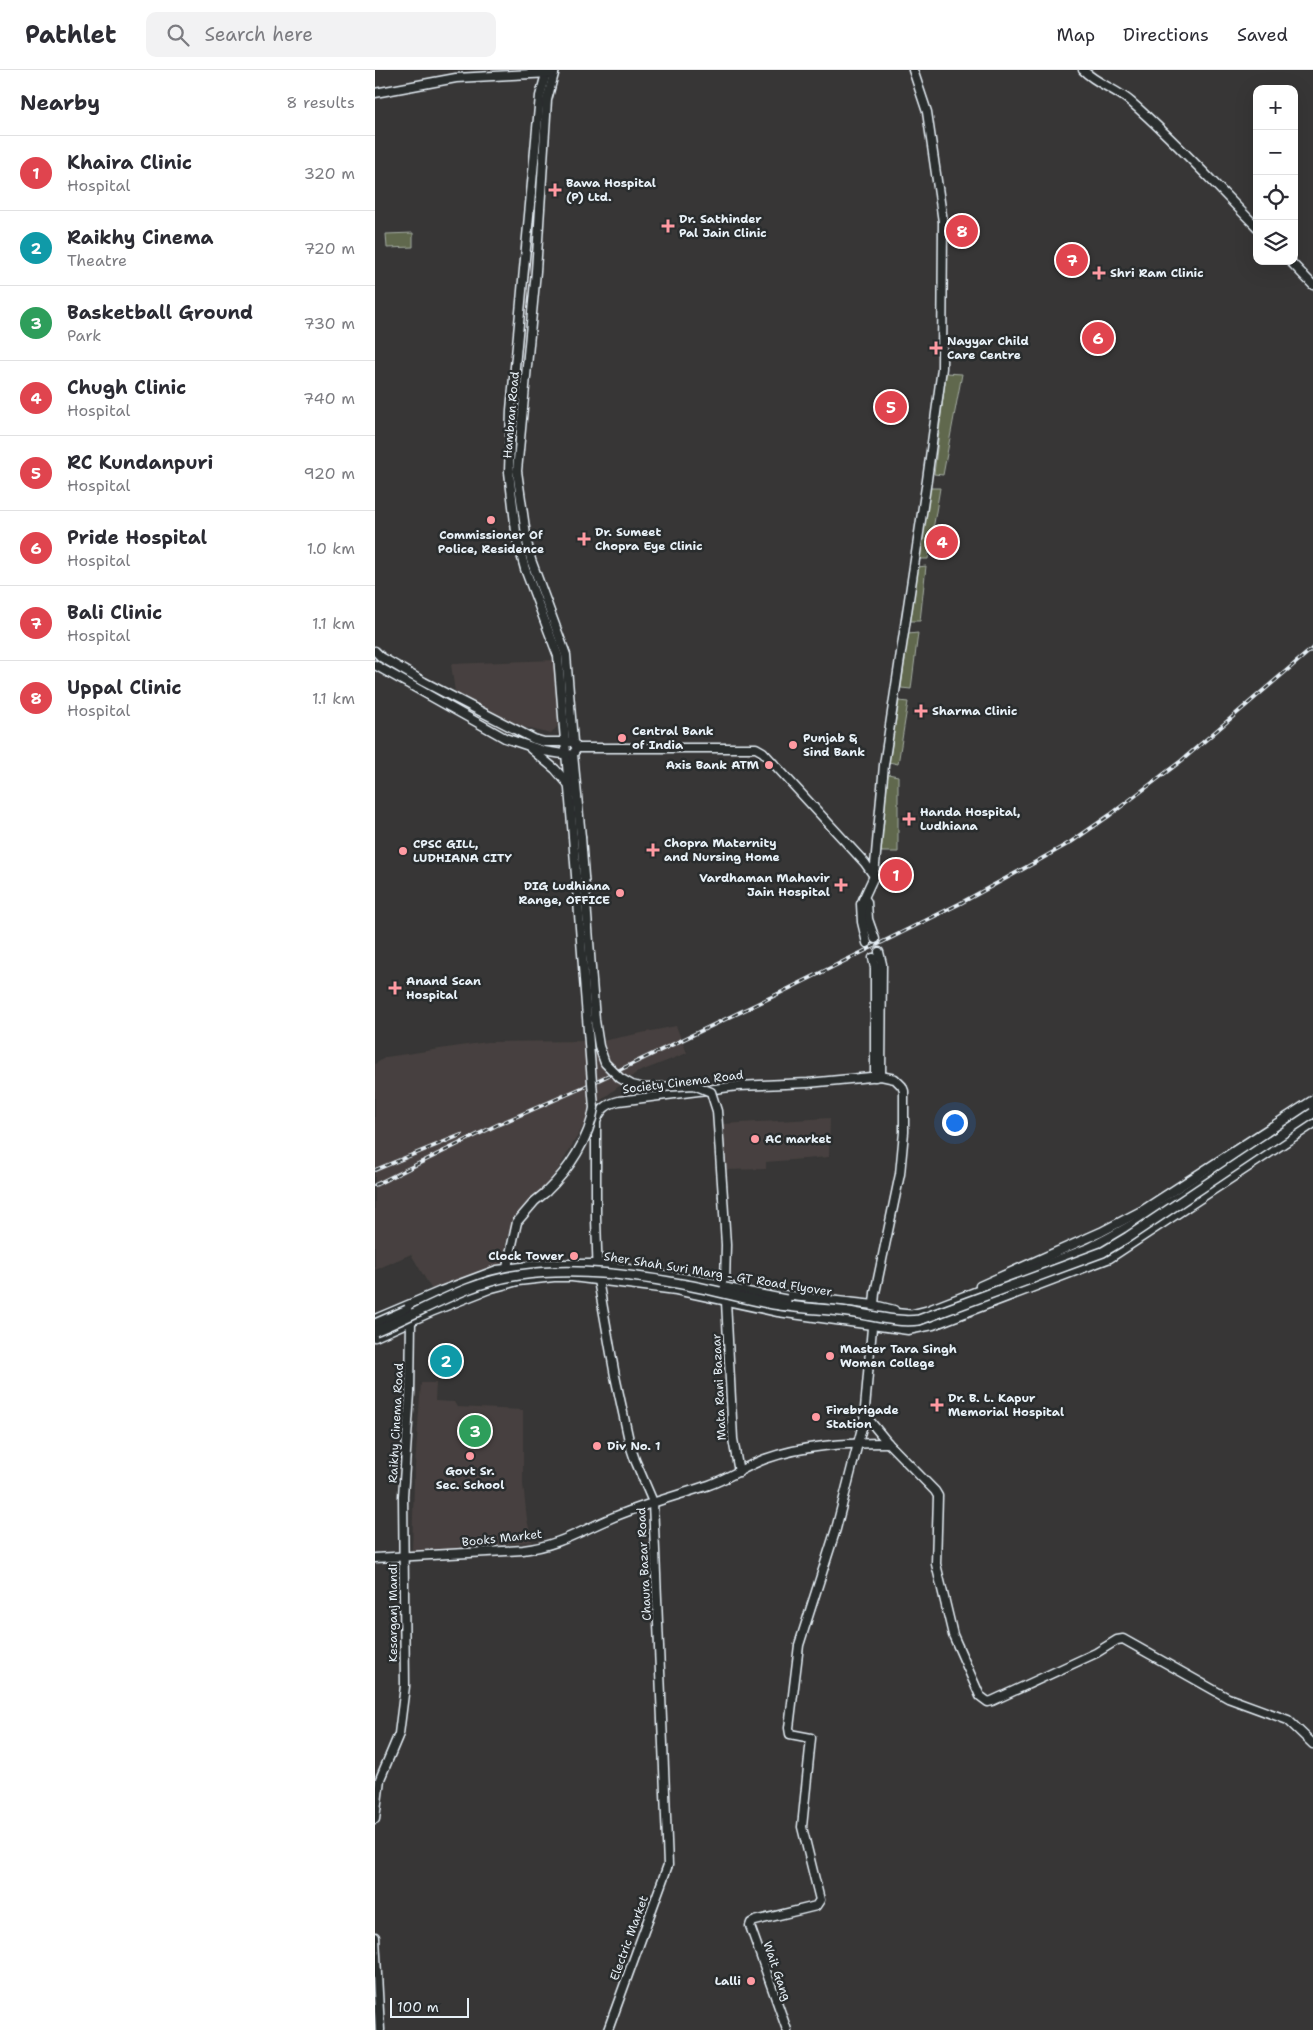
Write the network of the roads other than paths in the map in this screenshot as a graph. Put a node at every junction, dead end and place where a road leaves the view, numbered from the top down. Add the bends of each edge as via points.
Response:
1 (913, 70) edge
2 (1083, 70) edge
3 (551, 72) edge
4 (375, 93) edge
5 (1253, 223) edge
6 (1294, 265) edge
7 (1313, 285) edge
8 (375, 651) edge
9 (375, 664) edge
10 (565, 742) junction
11 (527, 746) junction
12 (575, 748) junction
13 (565, 754) junction
14 (569, 785) junction
15 (577, 837) junction
16 (874, 876) junction
17 (864, 898) junction
18 (875, 939) tunnel mouth
19 (867, 943) tunnel mouth
20 (879, 952) tunnel mouth
21 (873, 958) tunnel mouth
22 (878, 1076) junction
23 (1313, 1100) edge
24 (1313, 1107) edge
25 (1313, 1113) edge
26 (1313, 1124) edge
27 (598, 1264) junction
28 (507, 1269) junction
29 (599, 1280) junction
30 (506, 1284) junction
31 (725, 1284) junction
32 (732, 1303) junction
33 (874, 1305) junction
34 (375, 1319) edge
35 (411, 1320) junction
36 (375, 1324) edge
37 (872, 1325) junction
38 (375, 1331) edge
39 (375, 1337) edge
40 (865, 1415) junction
41 (859, 1443) junction
42 (888, 1443) junction
43 (739, 1472) junction
44 (653, 1502) junction
45 (404, 1556) junction
46 (375, 1558) edge
47 (1313, 1744) edge
48 (375, 1819) edge
49 (668, 1853) joint
50 (375, 1937) edge
51 (380, 2030) edge
52 (607, 2030) edge
53 (787, 2030) edge

1 - 16 street via 927,112 943,222 942,368 884,766
2 - 5 street via 1130,102 1184,151
3 - 4 street via 456,78
3 - 10 street, Hambran Road via 541,96 511,410 509,472 517,540 558,656
3 - 12 street, Hambran Road via 517,471 531,560 566,655
6 - 7 street
8 - 10 street via 424,682 534,739
9 - 11 street via 505,738
10 - 12 street
10 - 13 street, Hambran Road
11 - 13 street
11 - 14 street
12 - 13 street
12 - 15 street, Hambran Road
12 - 16 street via 756,748
13 - 14 street, Hambran Road
14 - 15 street, Hambran Road
15 - 28 street, bridge via 593,1119 558,1181 517,1222
15 - 31 street, bridge via 601,1054 612,1072 633,1085 644,1088 694,1085 711,1092 717,1110 726,1245
16 - 17 street
17 - 18 street
17 - 19 street via 862,922
20 - 22 street via 883,964
21 - 22 street
22 - 27 street, Society Cinema Road via 738,1086 619,1101 606,1106 599,1115 595,1133
22 - 33 street via 895,1079 902,1086 904,1132 898,1183
23 - 33 street via 1143,1210 1101,1232 919,1311 903,1312
24 - 36 main road, Sher Shah Suri Marg - GT Road Flyover, bridge via 1114,1236 919,1313 899,1315 777,1298 607,1268 547,1266 503,1272 476,1280
25 - 38 main road, Sher Shah Suri Marg - GT Road Flyover, bridge via 1103,1252 919,1320 895,1320 774,1304 692,1286 604,1273 544,1272 509,1276 477,1286
26 - 37 street via 1110,1258 933,1325 908,1330
27 - 28 street via 547,1264
27 - 29 street, Society Cinema Road
27 - 31 street
28 - 30 street
28 - 34 street via 461,1283
29 - 30 street via 554,1277
29 - 32 street via 676,1290
29 - 44 street, Chaura Bazar Road via 630,1444
30 - 35 street
31 - 33 street via 764,1293
32 - 37 street
32 - 43 street, Mata Rani Bazaar via 733,1439
33 - 37 street
35 - 39 street
35 - 45 street, Raikhy Cinema Road via 403,1496
37 - 40 street
40 - 41 street
40 - 42 street
41 - 42 street, Books Market
41 - 43 street, Books Market via 792,1451 767,1458
41 - 53 street, Wait Gang via 799,1645 789,1731 811,1738 802,1827 821,1900 816,1906 755,1921 750,1928
42 - 47 street via 938,1496 936,1564 953,1635 984,1700 992,1701 1120,1639 1228,1698 1288,1720
43 - 44 street, Books Market via 710,1485
44 - 45 street, Books Market via 572,1537 540,1547
44 - 49 street, Chaura Bazar Road
45 - 46 street, Books Market
45 - 48 street, Kesarganj Mandi via 405,1670 399,1734 380,1779
49 - 52 street, Electric Market via 667,1869
50 - 51 street

